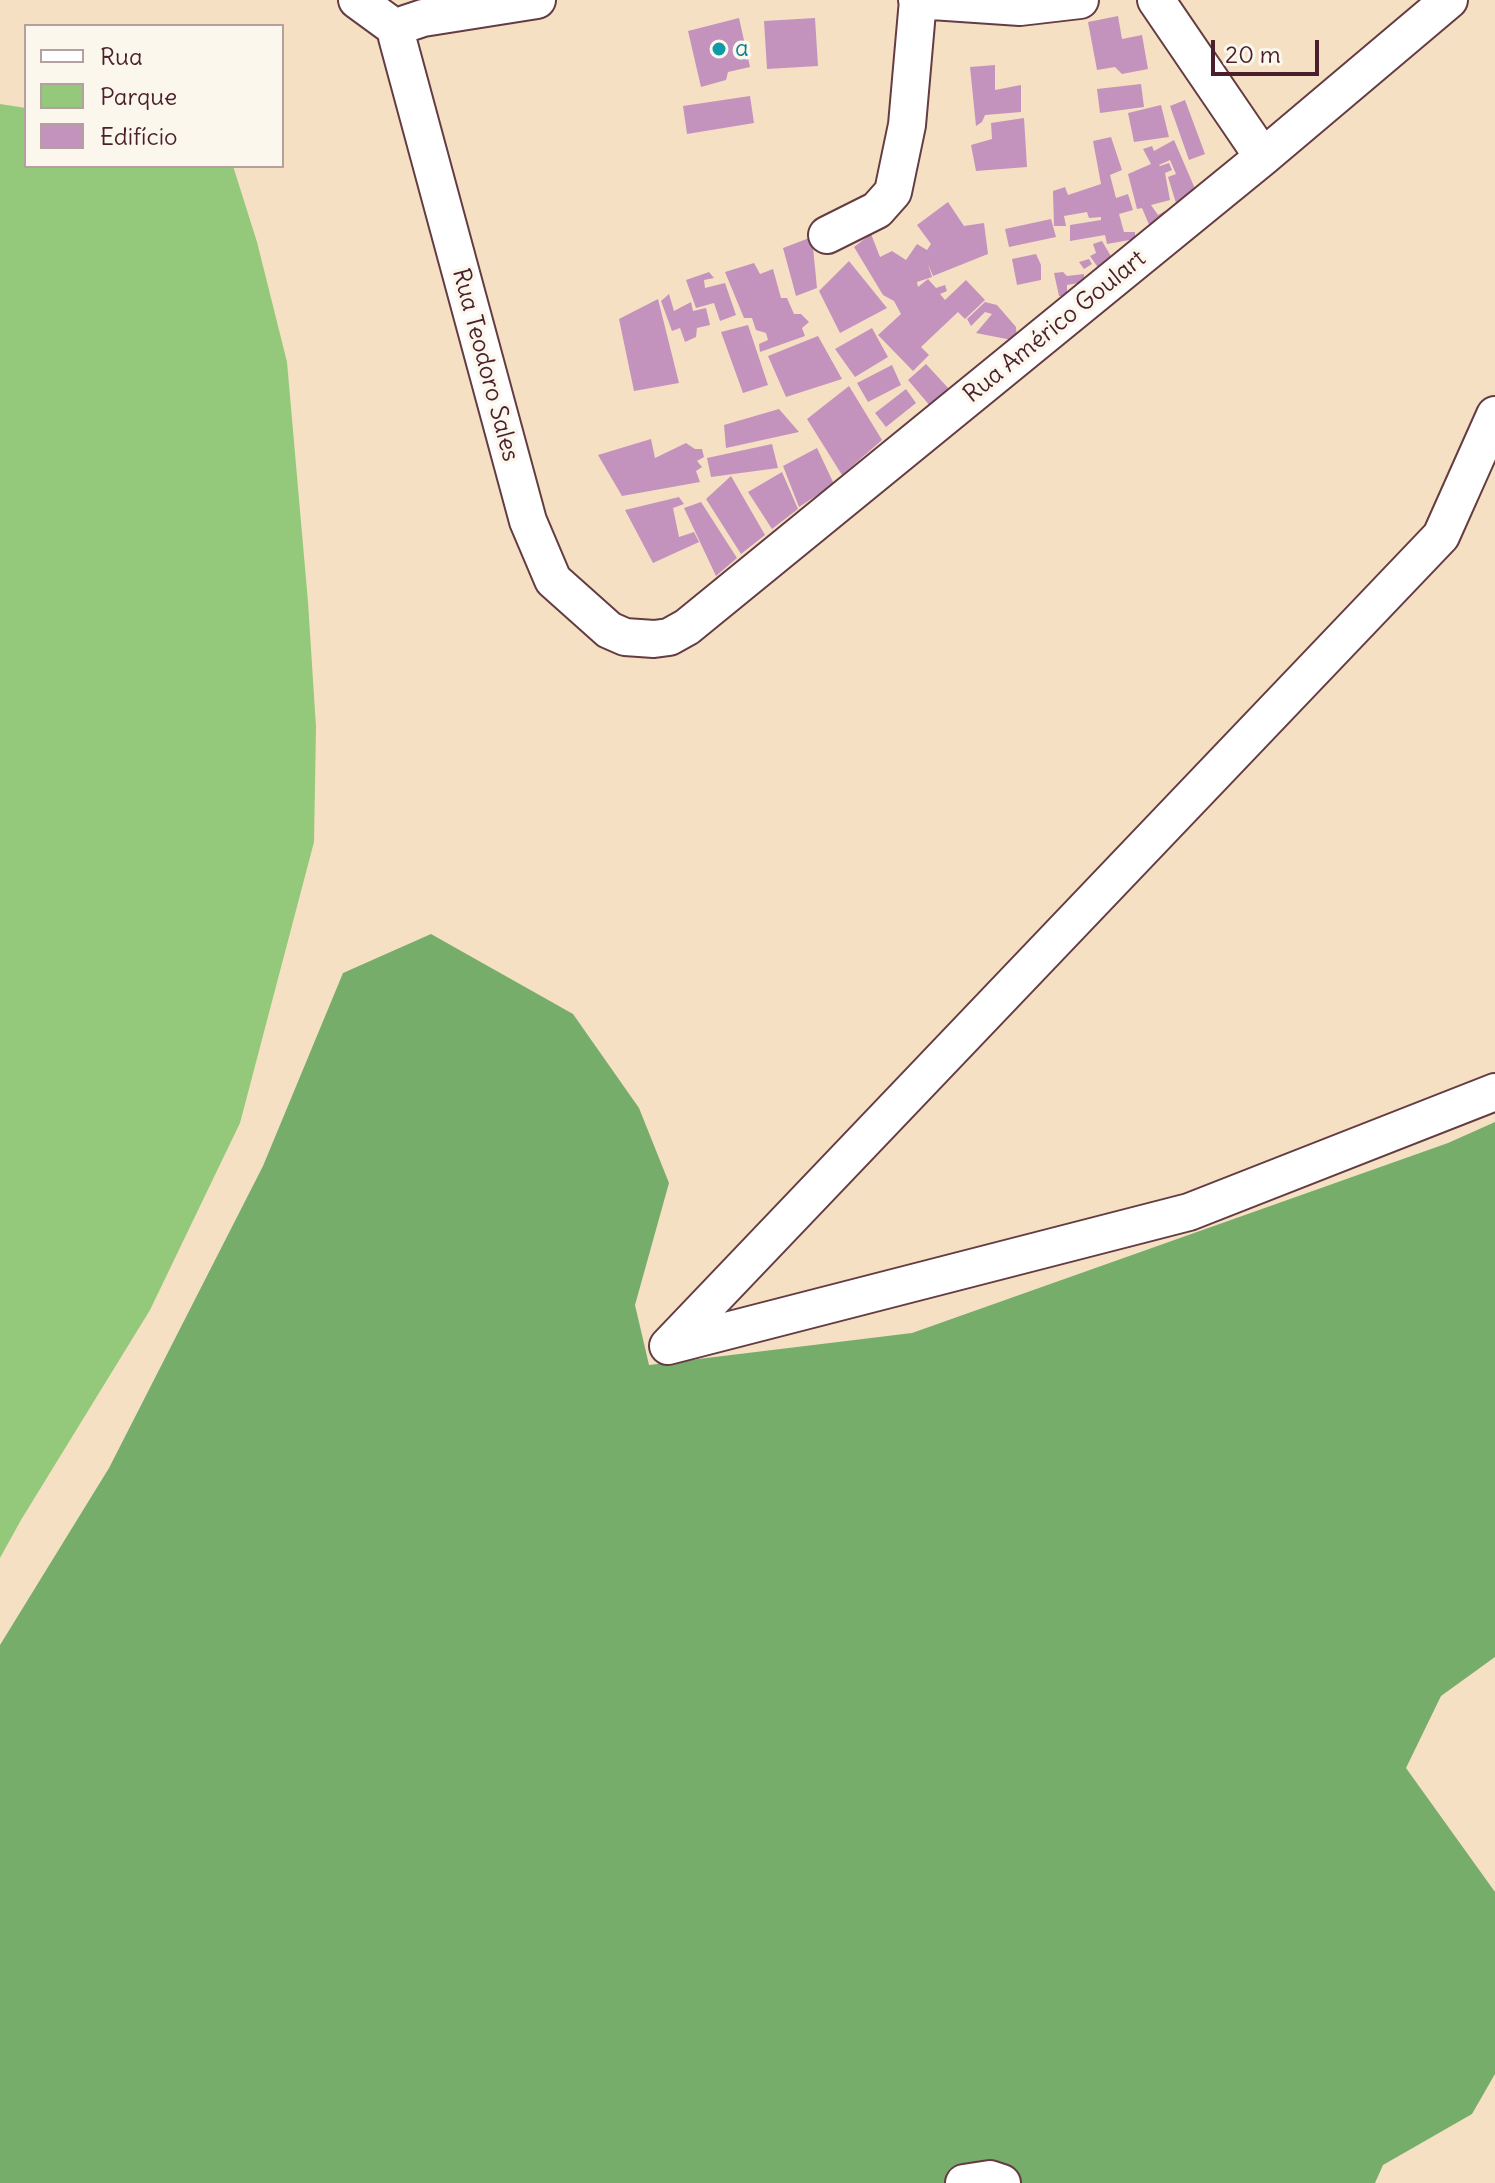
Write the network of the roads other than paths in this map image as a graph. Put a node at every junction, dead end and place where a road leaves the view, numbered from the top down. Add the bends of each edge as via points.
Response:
1 (357, 0) edge
2 (537, 0) edge
3 (918, 0) edge
4 (1080, 0) edge
5 (1156, 0) edge
6 (1449, 0) edge
7 (398, 30) junction
8 (1263, 157) junction
9 (827, 235) dead end
10 (1495, 415) edge
11 (654, 639) joint
12 (1495, 1092) edge
13 (964, 2183) edge
14 (1002, 2183) edge

1 - 7 street
2 - 7 street via 423,18
3 - 4 street via 1020,7
3 - 9 street via 907,125 893,192 877,210
5 - 8 street
6 - 8 street, Rua Américo Goulart
7 - 11 street, Rua Teodoro Sales via 538,545 553,580 609,630
8 - 11 street, Rua Américo Goulart via 687,627
10 - 12 street via 1441,536 668,1346 1189,1212
13 - 14 street

